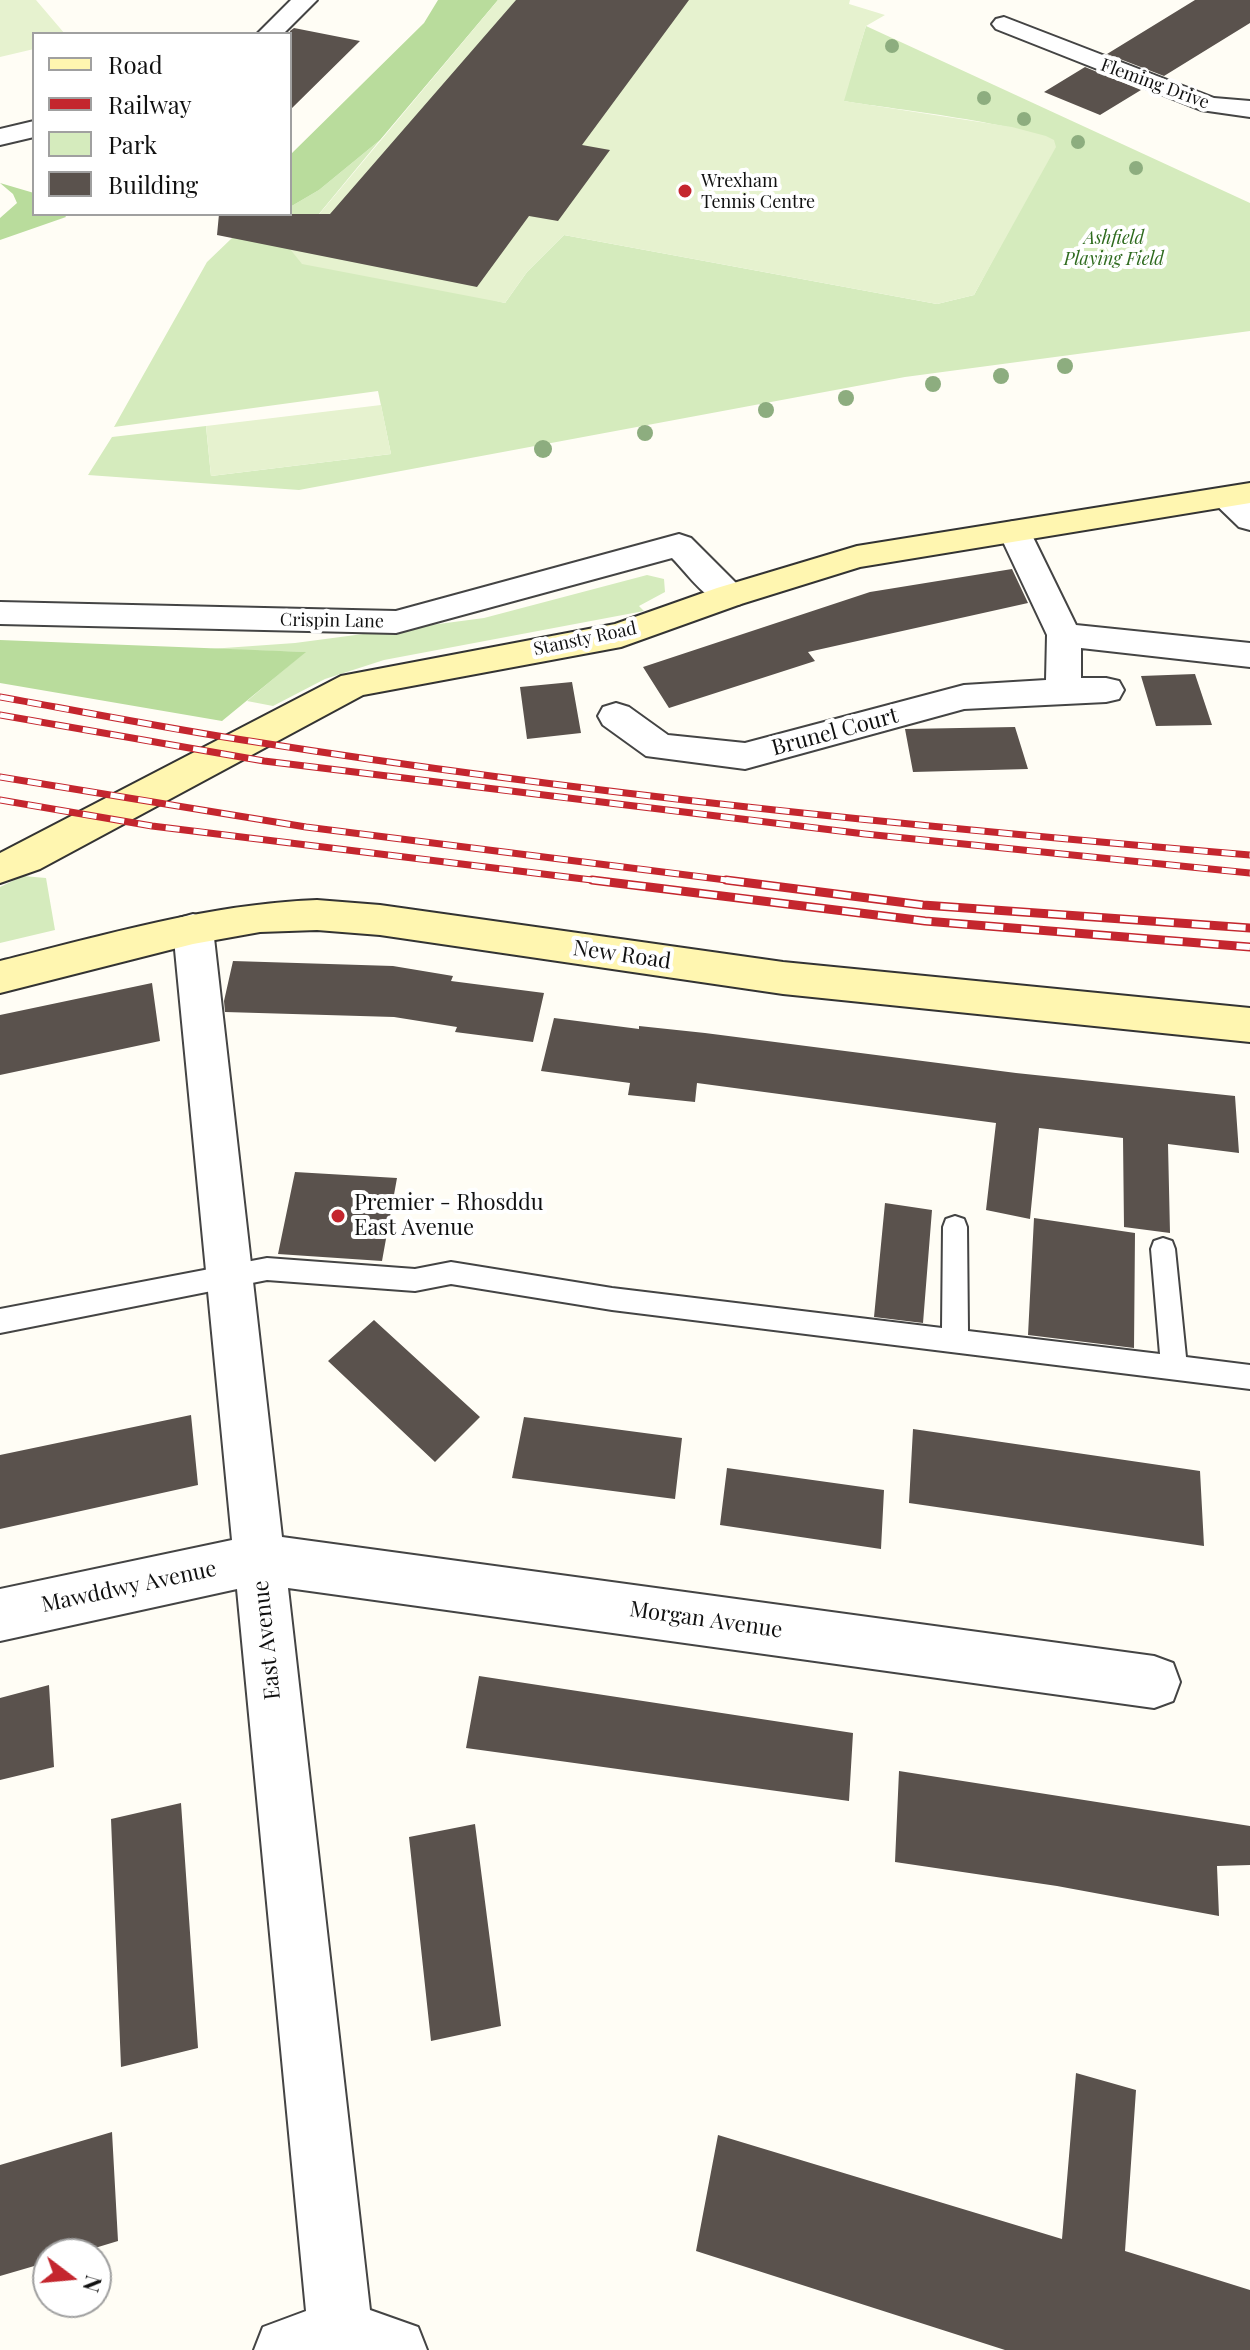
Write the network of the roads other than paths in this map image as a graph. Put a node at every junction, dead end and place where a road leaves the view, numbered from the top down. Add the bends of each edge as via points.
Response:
1 (305, 0) edge
2 (1004, 24) dead end
3 (271, 32) edge
4 (1085, 34) dead end
5 (1062, 48) junction
6 (1250, 109) edge
7 (32, 129) edge
8 (0, 137) edge
9 (1242, 504) edge
10 (1014, 531) junction
11 (729, 596) junction
12 (0, 613) edge
13 (1064, 635) junction
14 (1250, 655) edge
15 (1106, 690) dead end
16 (1063, 691) junction
17 (616, 716) dead end
18 (0, 868) edge
19 (193, 929) junction
20 (0, 977) edge
21 (1250, 1025) edge
22 (955, 1227) dead end
23 (1163, 1249) dead end
24 (231, 1276) junction
25 (0, 1321) edge
26 (955, 1341) junction
27 (1174, 1368) junction
28 (1250, 1377) edge
29 (258, 1559) junction
30 (0, 1615) edge
31 (1154, 1682) dead end
32 (341, 2346) edge

1 - 3 street
2 - 5 street, Fleming Drive
4 - 5 street, Fleming Drive
5 - 6 street, Fleming Drive via 1210,105
7 - 8 street
9 - 10 main road, Stansty Road
10 - 11 main road, Stansty Road via 857,557
10 - 13 street
11 - 12 street, Crispin Lane via 679,545 396,622
11 - 18 main road, Stansty Road via 621,635 354,685
13 - 14 street
13 - 16 street
15 - 16 street, Brunel Court
16 - 17 street, Brunel Court via 964,697 745,756 659,747
19 - 20 main road, New Road
19 - 21 main road, New Road via 260,917 380,920 783,978
19 - 24 street, East Avenue
22 - 26 lane
23 - 27 lane
24 - 25 lane
24 - 26 lane via 267,1269 415,1280 463,1274 612,1299
24 - 29 street, East Avenue
26 - 27 lane
27 - 28 lane
29 - 30 street, Mawddwy Avenue
29 - 31 street, Morgan Avenue
29 - 32 street, East Avenue

